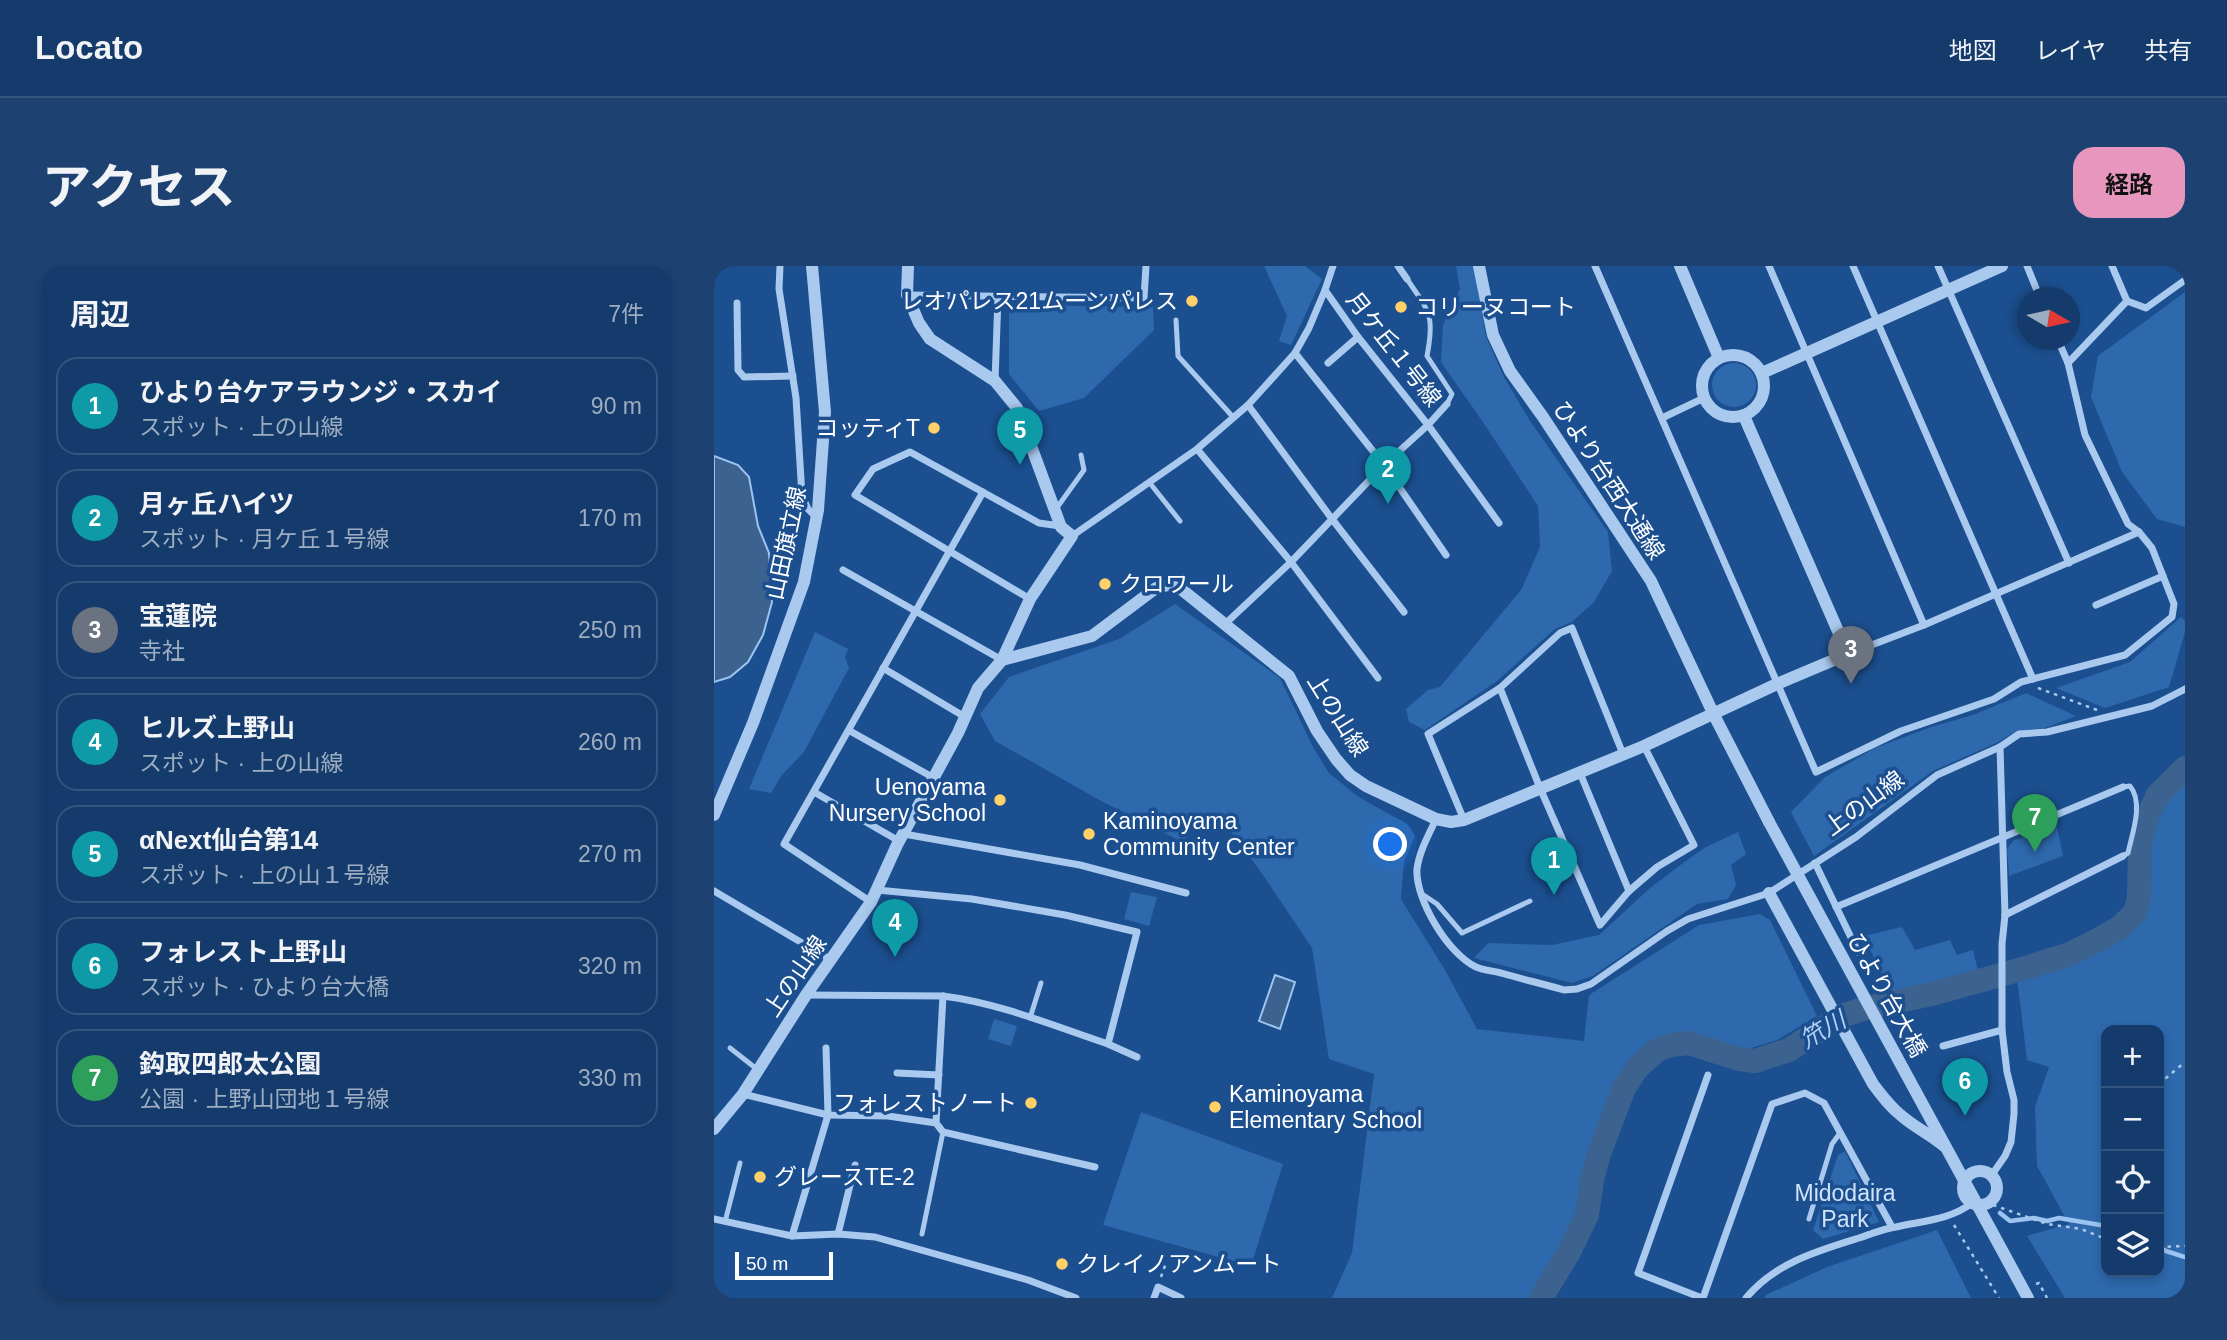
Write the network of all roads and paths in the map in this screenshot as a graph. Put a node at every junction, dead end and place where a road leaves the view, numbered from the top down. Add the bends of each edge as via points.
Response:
1 (779, 266) edge
2 (812, 266) edge
3 (908, 266) edge
4 (1146, 266) edge
5 (1333, 266) edge
6 (1398, 266) edge
7 (1479, 266) edge
8 (1595, 266) edge
9 (1680, 266) edge
10 (1769, 266) edge
11 (1853, 266) edge
12 (1938, 266) edge
13 (2002, 266) edge
14 (2027, 266) edge
15 (2112, 266) edge
16 (1407, 279) joint
17 (2185, 280) edge
18 (2036, 287) edge
19 (1325, 290) junction
20 (1948, 290) junction
21 (907, 295) junction
22 (998, 297) junction
23 (2127, 301) junction
24 (737, 303) dead end
25 (1176, 320) dead end
26 (1877, 322) junction
27 (1358, 337) junction
28 (2062, 350) edge
29 (1295, 352) junction
30 (1807, 354) junction
31 (1719, 358) junction
32 (1328, 363) dead end
33 (2068, 363) junction
34 (1762, 373) junction
35 (793, 376) junction
36 (995, 381) junction
37 (1704, 398) junction
38 (1447, 404) joint
39 (1248, 405) junction
40 (1233, 416) junction
41 (1744, 416) junction
42 (1662, 418) junction
43 (1428, 425) junction
44 (1197, 449) junction
45 (1081, 455) dead end
46 (1384, 466) junction
47 (1149, 482) junction
48 (983, 492) junction
49 (1055, 510) junction
50 (817, 518) junction
51 (1332, 519) junction
52 (1180, 521) dead end
53 (1499, 523) dead end
54 (1061, 527) junction
55 (2139, 532) junction
56 (1072, 536) junction
57 (949, 552) junction
58 (1446, 555) dead end
59 (1291, 562) junction
60 (2069, 563) junction
61 (843, 570) dead end
62 (2163, 576) junction
63 (1997, 593) junction
64 (1030, 599) junction
65 (2096, 605) dead end
66 (916, 611) junction
67 (1404, 612) dead end
68 (1226, 624) junction
69 (1924, 625) junction
70 (1848, 654) junction
71 (1002, 660) junction
72 (883, 668) junction
73 (1378, 678) dead end
74 (2033, 679) junction
75 (2021, 682) junction
76 (1777, 684) junction
77 (1500, 688) junction
78 (2185, 688) edge
79 (1714, 715) junction
80 (965, 716) junction
81 (2108, 717) junction
82 (850, 731) junction
83 (1644, 747) junction
84 (2000, 747) junction
85 (1623, 754) junction
86 (1580, 772) junction
87 (934, 778) junction
88 (2123, 788) joint
89 (1541, 789) junction
90 (814, 792) junction
91 (714, 815) edge
92 (1436, 819) junction
93 (1464, 820) junction
94 (1769, 822) joint
95 (901, 838) junction
96 (2003, 839) junction
97 (2123, 856) joint
98 (1815, 863) junction
99 (714, 891) edge
100 (1629, 891) junction
101 (1186, 893) dead end
102 (1769, 893) junction
103 (1422, 894) junction
104 (874, 896) junction
105 (1530, 901) dead end
106 (1836, 907) junction
107 (2006, 915) junction
108 (1858, 952) dead end
109 (831, 960) junction
110 (1041, 983) dead end
111 (806, 995) junction
112 (943, 996) junction
113 (1030, 1018) junction
114 (2002, 1030) junction
115 (1108, 1044) junction
116 (1943, 1046) dead end
117 (730, 1048) dead end
118 (826, 1048) dead end
119 (1137, 1057) dead end
120 (2185, 1062) edge
121 (758, 1070) junction
122 (897, 1073) dead end
123 (1708, 1074) dead end
124 (939, 1075) junction
125 (2164, 1080) edge
126 (743, 1094) junction
127 (828, 1115) junction
128 (936, 1123) junction
129 (714, 1129) edge
130 (943, 1132) junction
131 (1840, 1133) junction
132 (740, 1163) dead end
133 (855, 1165) dead end
134 (1095, 1167) dead end
135 (1969, 1176) junction
136 (1991, 1176) junction
137 (1972, 1203) junction
138 (1991, 1204) dead end
139 (1949, 1216) junction
140 (714, 1219) edge
141 (1809, 1219) dead end
142 (725, 1222) junction
143 (1892, 1227) junction
144 (838, 1234) junction
145 (922, 1234) dead end
146 (792, 1236) junction
147 (2101, 1237) edge
148 (2185, 1246) edge
149 (2164, 1247) edge
150 (1166, 1263) dead end
151 (1158, 1287) junction
152 (1076, 1298) edge
153 (1154, 1298) edge
154 (1181, 1298) edge
155 (1702, 1298) edge
156 (1746, 1298) edge
157 (1998, 1298) edge
158 (2028, 1298) edge

1 - 35 street
2 - 50 street, 山田旗立線 via 825,412
3 - 21 street
4 - 22 street via 1144,298
5 - 19 street
6 - 16 street
7 - 79 street, ひより台西大通線 via 1493,335 1510,371 1651,581
8 - 42 street
9 - 31 street
10 - 30 street
11 - 26 street
12 - 20 street
13 - 20 street
14 - 18 street
15 - 23 street
16 - 38 lane via 1430,313 1427,356 1452,394
17 - 23 street via 2146,308
19 - 27 street, 月ケ丘１号線
19 - 29 street, 月ケ丘１号線
20 - 26 street
20 - 60 street
21 - 22 street
21 - 36 street via 930,339
22 - 36 street
23 - 33 street
24 - 35 street via 738,370 744,377
25 - 40 lane via 1178,356
26 - 30 street
26 - 63 street
27 - 32 street
27 - 43 street, 月ケ丘１号線
28 - 33 street
29 - 39 street, 月ケ丘１号線
29 - 46 street
30 - 34 street
30 - 69 street
31 - 34 street via 1747,358
31 - 37 street via 1706,370
33 - 55 street via 2085,435 2128,524
34 - 41 street via 1760,402
35 - 50 street via 802,496
36 - 49 street via 1017,408
37 - 41 street via 1716,413
37 - 42 street
38 - 43 street
39 - 40 street, 月ケ丘１号線
39 - 51 street
40 - 44 street, 月ケ丘１号線
41 - 70 street
42 - 76 street
43 - 46 street, 月ケ丘１号線
43 - 53 street
44 - 47 street, 月ケ丘１号線
44 - 59 street
45 - 49 lane via 1084,470
46 - 51 street, 月ケ丘１号線
46 - 58 street
47 - 52 lane
47 - 56 street, 月ケ丘１号線
48 - 54 street via 1039,523
48 - 57 street
48 - 57 street via 910,452 873,469 855,495
49 - 54 street
50 - 91 street, 山田旗立線 via 804,582
51 - 59 street, 月ケ丘１号線
51 - 67 street
54 - 56 street
55 - 60 street
55 - 62 street via 2152,548
56 - 64 street
57 - 64 street
57 - 66 street
59 - 68 street, 月ケ丘１号線
59 - 73 street
60 - 63 street
61 - 66 street
62 - 65 street
62 - 74 street via 2174,604 2172,617 2125,655
63 - 69 street
63 - 74 street
64 - 71 street
66 - 71 street
66 - 72 street
68 - 71 street, 上の山線 via 1181,589 1168,585 1156,588 1092,636
68 - 92 street, 上の山線 via 1289,676 1317,731 1350,775
69 - 70 street
70 - 76 street
71 - 80 street, 上の山線 via 978,688
72 - 80 street
72 - 82 street
74 - 75 street
75 - 76 street via 1994,699 1901,731 1816,772
75 - 81 path
76 - 79 street
77 - 85 street via 1560,633 1572,628
77 - 89 street
77 - 93 street via 1428,734
78 - 81 street, 上の山線 via 2152,706
79 - 83 street
79 - 94 street, ひより台西大通線
80 - 87 street, 上の山線
81 - 84 street, 上の山線 via 2019,734
82 - 87 street
82 - 90 street
83 - 85 street
83 - 100 street via 1695,845 1657,867
84 - 96 street
84 - 98 street, 上の山線 via 1937,775
85 - 86 street
86 - 89 street
86 - 100 street
87 - 95 street, 上の山線
88 - 96 street
88 - 97 lane via 2130,786 2134,791 2137,811 2128,853
89 - 93 street
89 - 100 street via 1600,925
90 - 95 street
90 - 104 street via 783,845
92 - 93 street
92 - 103 street, 上の山線 via 1419,859
94 - 158 street, ひより台大橋, bridge
95 - 101 street via 1080,865
95 - 104 street, 上の山線
96 - 106 street
96 - 107 street
97 - 107 street
98 - 102 street, 上の山線
98 - 106 street
99 - 109 street
102 - 103 street, 上の山線 via 1688,919 1591,984 1564,990 1476,967 1446,942
102 - 135 street via 1873,1084 1903,1118 1944,1146
103 - 105 lane via 1462,933
104 - 109 street, 上の山線
104 - 115 street via 972,899 1137,932
106 - 108 street
107 - 114 street
109 - 111 street, 上の山線
110 - 113 lane
111 - 112 street
111 - 121 street, 上の山線
112 - 113 street
112 - 124 street
113 - 115 street
114 - 116 street
114 - 136 street via 2014,1114 2011,1142
115 - 119 street
117 - 121 lane
118 - 127 street
120 - 125 path
121 - 126 street, 上の山線
122 - 124 street
123 - 155 street via 1639,1273
124 - 128 street
126 - 127 street
126 - 129 street, 上の山線
127 - 128 street
127 - 146 street
128 - 130 street
130 - 134 street
130 - 145 lane
131 - 141 lane via 1832,1144
131 - 143 street
131 - 155 street via 1824,1104 1805,1093 1772,1104
132 - 142 lane
133 - 144 street
135 - 136 street via 1979,1171
135 - 137 street via 1964,1190
136 - 137 street via 1997,1188 1993,1199
137 - 139 street
138 - 147 path
139 - 143 street
139 - 157 path
140 - 142 street
142 - 146 street
143 - 156 street via 1817,1250 1784,1266
144 - 146 street
144 - 152 street via 875,1237
148 - 149 path
150 - 151 path
151 - 153 street
151 - 154 street

